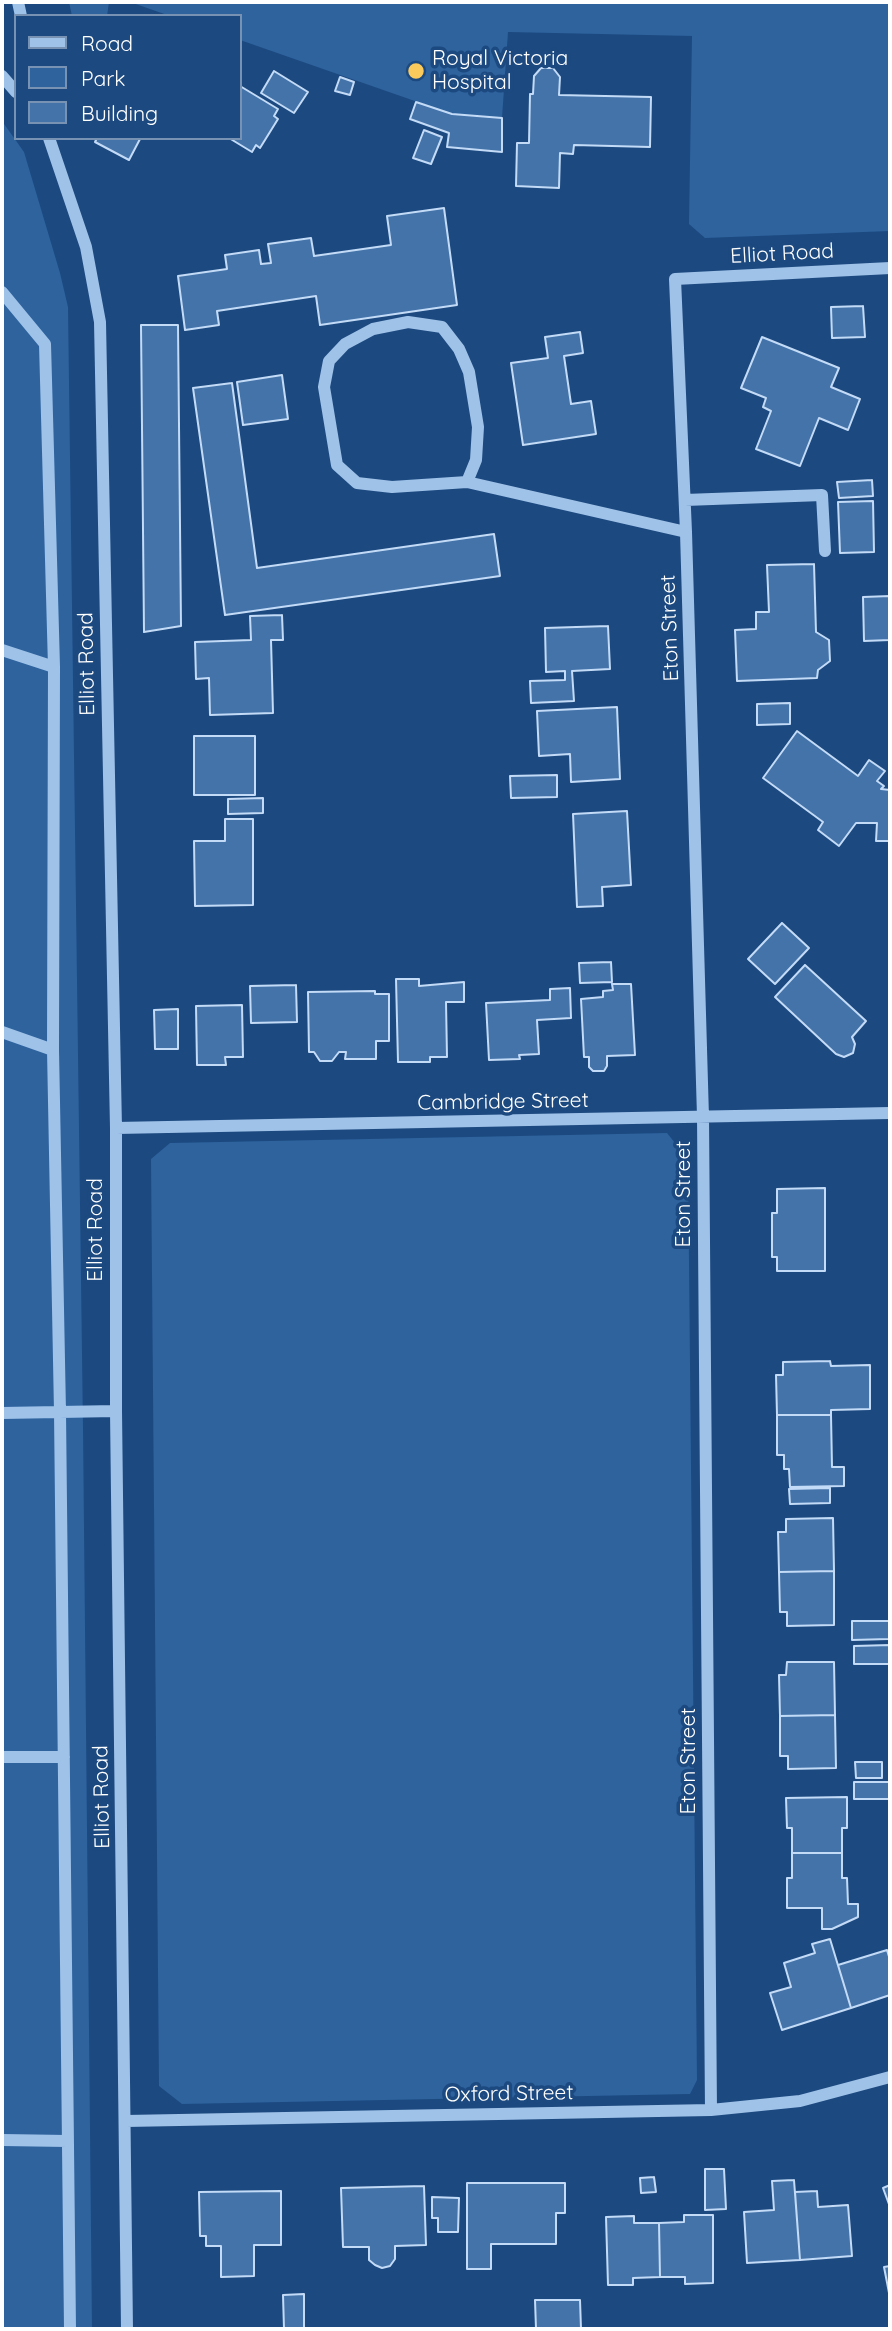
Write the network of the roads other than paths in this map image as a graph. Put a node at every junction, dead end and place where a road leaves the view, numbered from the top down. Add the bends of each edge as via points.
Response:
1 (2, 76) edge
2 (14, 90) edge
3 (50, 140) edge
4 (890, 268) edge
5 (675, 279) joint
6 (2, 292) edge
7 (467, 482) junction
8 (685, 500) junction
9 (686, 533) junction
10 (825, 551) dead end
11 (2, 650) edge
12 (54, 667) junction
13 (2, 1032) edge
14 (53, 1050) junction
15 (890, 1113) edge
16 (703, 1117) junction
17 (116, 1128) junction
18 (116, 1411) junction
19 (60, 1412) junction
20 (2, 1413) edge
21 (2, 1757) edge
22 (64, 1757) junction
23 (890, 2077) edge
24 (711, 2110) junction
25 (126, 2121) junction
26 (2, 2140) edge
27 (67, 2141) junction
28 (70, 2329) edge
29 (127, 2329) edge

1 - 2 street
3 - 17 street, Elliot Road via 86,247 100,322
4 - 5 street, Elliot Road
5 - 8 street, Eton Street
6 - 12 street via 45,344
7 - 7 street via 476,460 478,427 469,372 442,327 408,321 373,329 345,344 329,361 324,387 337,465 357,483 392,487
7 - 9 street
8 - 9 street, Eton Street
8 - 10 street via 822,495
9 - 16 street, Eton Street
11 - 12 street
12 - 14 street
13 - 14 street
14 - 19 street
15 - 16 street, Cambridge Street
16 - 17 street, Cambridge Street
16 - 24 street, Eton Street
17 - 18 street, Elliot Road
18 - 19 street
18 - 25 street, Elliot Road
19 - 20 street
19 - 22 street
21 - 22 street
22 - 27 street
23 - 24 street, Oxford Street via 800,2101
24 - 25 street, Oxford Street
25 - 29 street, Elliot Road
26 - 27 street
27 - 28 street

